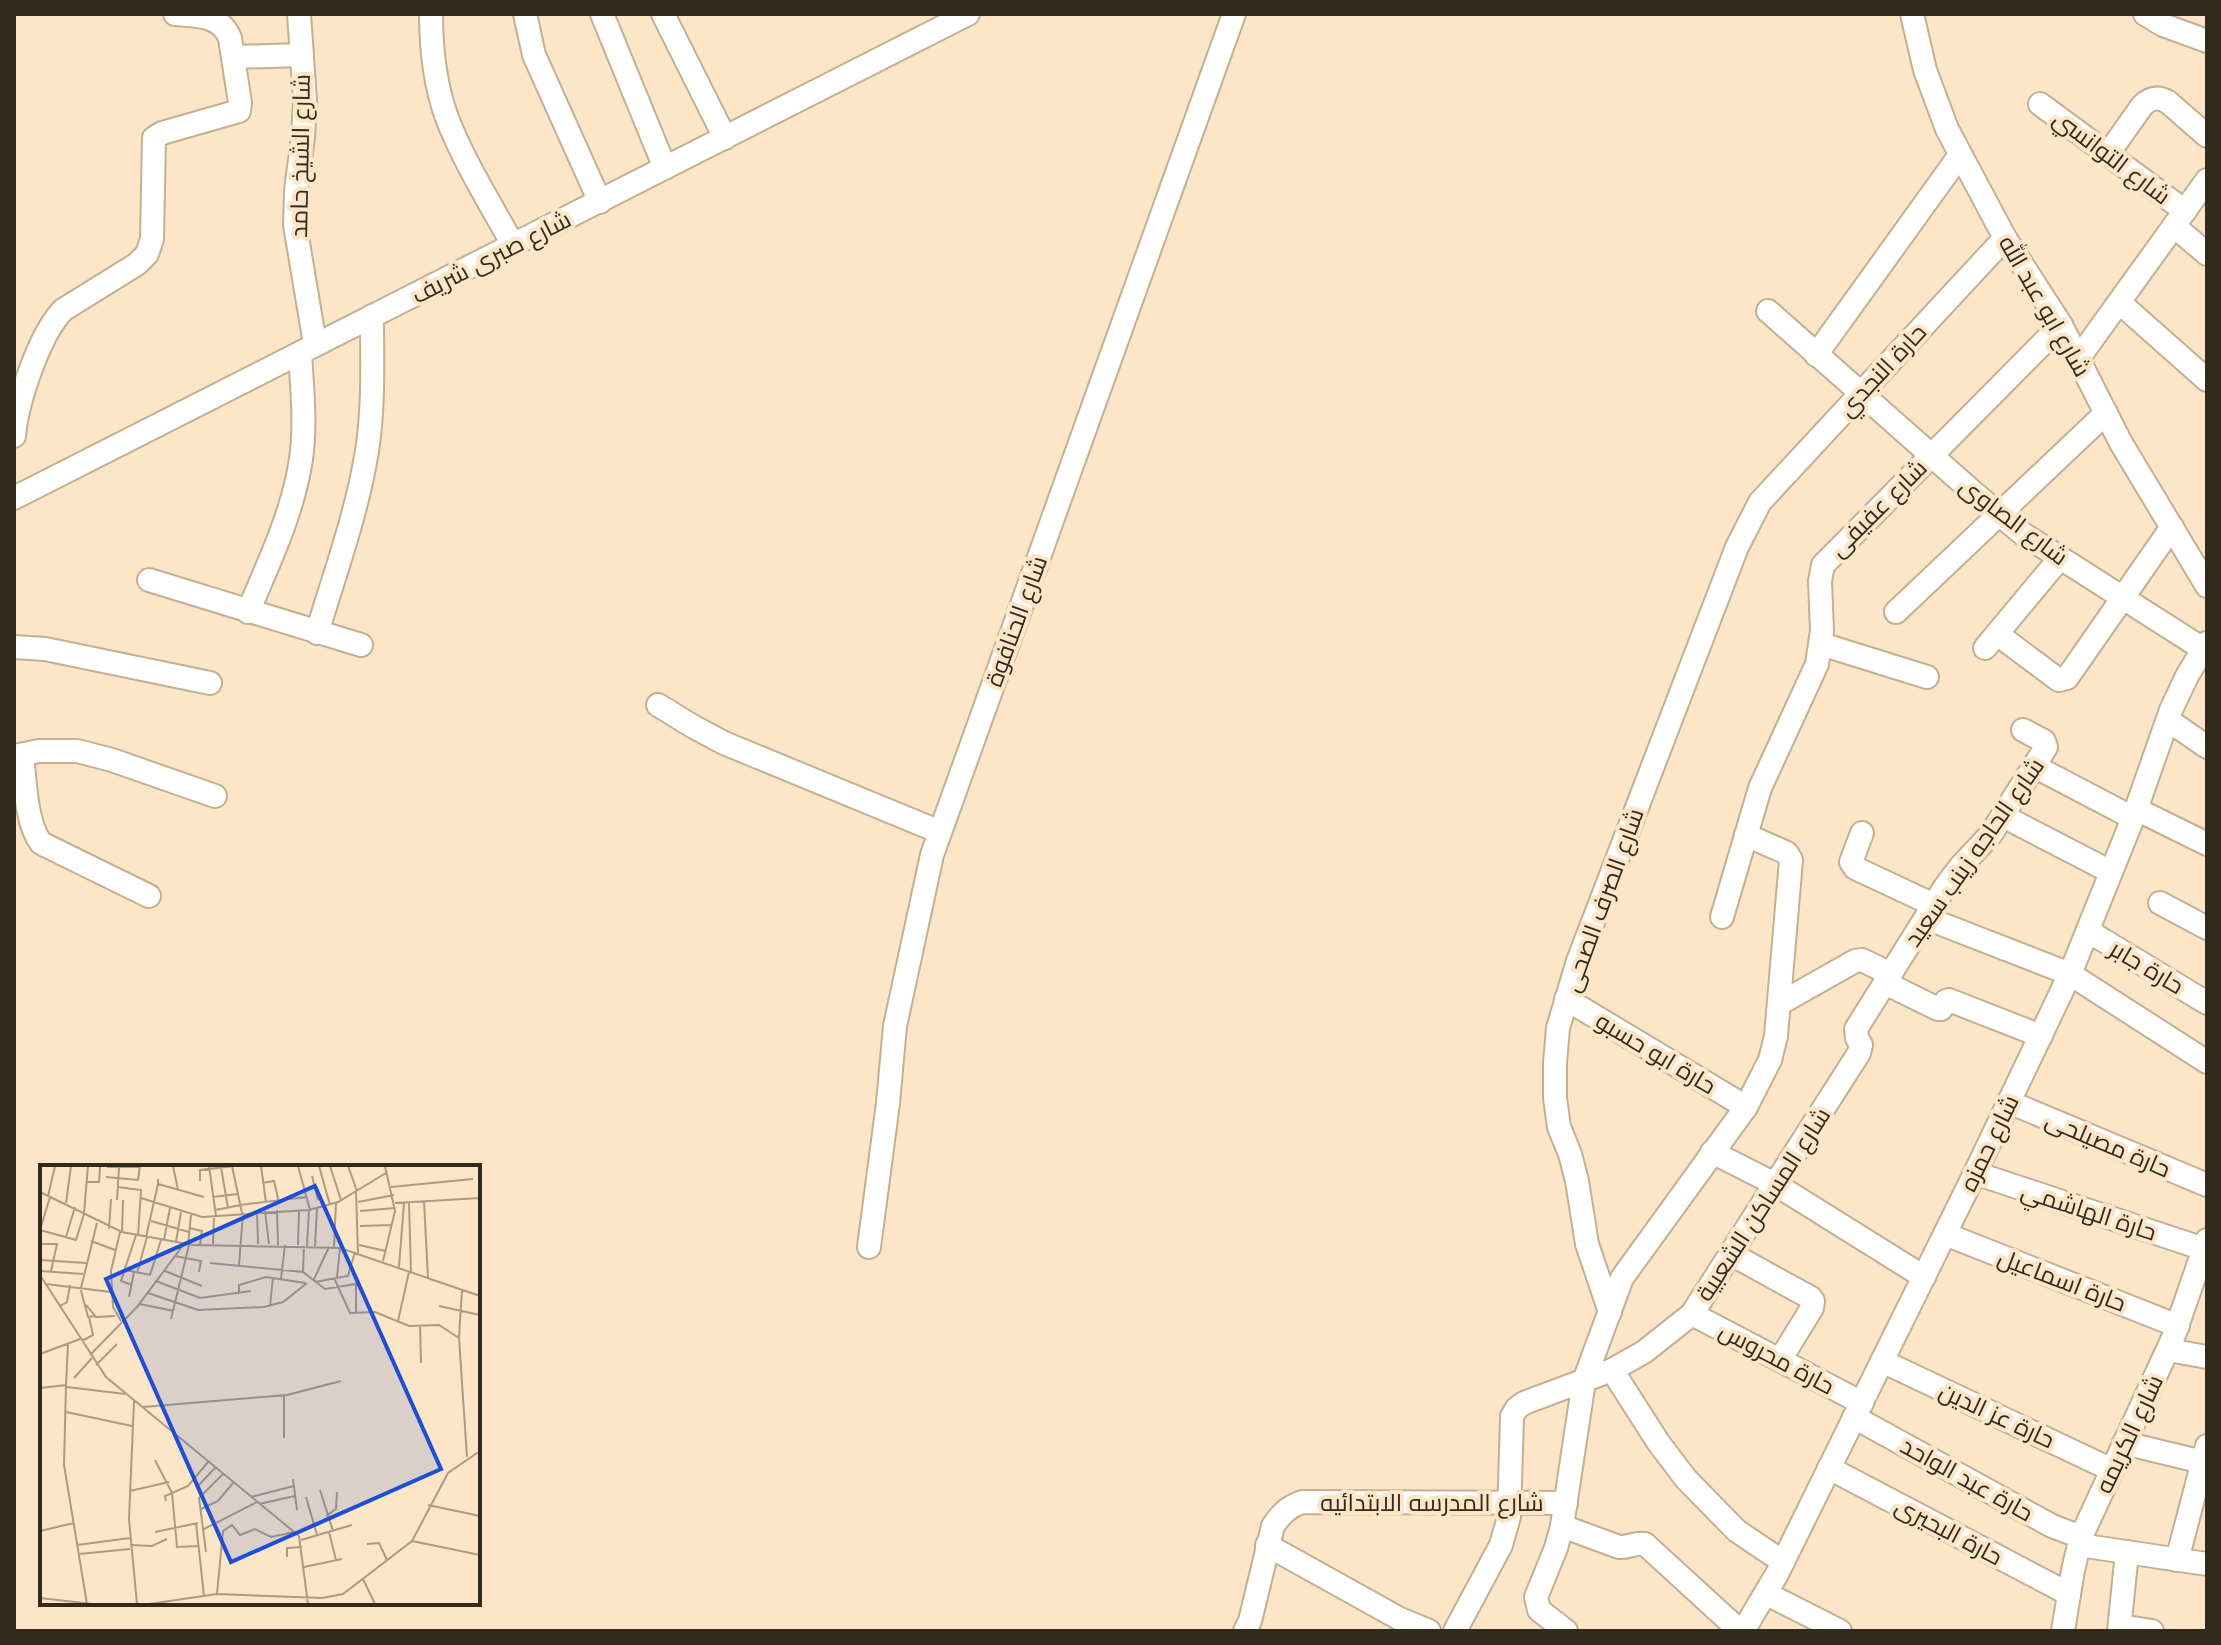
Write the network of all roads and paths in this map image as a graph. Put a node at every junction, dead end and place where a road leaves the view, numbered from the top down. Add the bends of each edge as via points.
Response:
1 (175, 14) edge
2 (299, 14) edge
3 (431, 14) edge
4 (525, 14) edge
5 (602, 14) edge
6 (663, 14) edge
7 (968, 14) edge
8 (1234, 14) edge
9 (1912, 14) edge
10 (2145, 14) edge
11 (2207, 41) edge
12 (302, 55) junction
13 (233, 57) junction
14 (2040, 104) dead end
15 (2207, 136) edge
16 (725, 138) junction
17 (2108, 154) junction
18 (1960, 155) junction
19 (665, 168) junction
20 (2207, 180) edge
21 (600, 202) junction
22 (2180, 218) junction
23 (2005, 238) junction
24 (513, 245) junction
25 (2207, 254) edge
26 (2120, 303) junction
27 (1768, 311) dead end
28 (372, 316) junction
29 (2061, 325) junction
30 (308, 348) junction
31 (1816, 355) junction
32 (2078, 359) junction
33 (2207, 380) edge
34 (1860, 394) junction
35 (2106, 413) junction
36 (14, 436) edge
37 (1930, 455) junction
38 (14, 498) edge
39 (1760, 502) joint
40 (2000, 514) junction
41 (2172, 527) junction
42 (2060, 558) junction
43 (149, 580) dead end
44 (2207, 586) edge
45 (2122, 597) junction
46 (248, 612) junction
47 (1896, 612) dead end
48 (317, 633) junction
49 (1821, 644) junction
50 (361, 645) dead end
51 (2206, 646) edge
52 (14, 647) edge
53 (1927, 677) dead end
54 (210, 683) dead end
55 (658, 705) dead end
56 (2168, 720) junction
57 (2023, 730) dead end
58 (2207, 747) edge
59 (18, 756) edge
60 (2034, 766) junction
61 (215, 796) dead end
62 (2135, 814) junction
63 (2003, 816) junction
64 (940, 832) junction
65 (1862, 833) dead end
66 (1746, 835) junction
67 (2207, 844) edge
68 (2111, 872) junction
69 (149, 896) dead end
70 (2160, 903) dead end
71 (1930, 912) junction
72 (1722, 917) dead end
73 (2207, 928) edge
74 (2088, 931) junction
75 (2070, 974) junction
76 (1888, 979) junction
77 (1566, 999) junction
78 (2207, 1003) edge
79 (1779, 1004) junction
80 (2041, 1036) junction
81 (2207, 1062) edge
82 (2009, 1102) junction
83 (1746, 1107) junction
84 (1712, 1152) junction
85 (1975, 1173) junction
86 (1775, 1184) junction
87 (2207, 1185) edge
88 (1945, 1234) junction
89 (2206, 1244) edge
90 (869, 1247) dead end
91 (1731, 1254) junction
92 (1924, 1277) junction
93 (1610, 1312) junction
94 (1692, 1314) junction
95 (2178, 1326) junction
96 (2168, 1350) junction
97 (2207, 1357) edge
98 (1780, 1360) junction
99 (1882, 1361) junction
100 (1612, 1370) junction
101 (1584, 1381) junction
102 (1858, 1410) junction
103 (2124, 1443) junction
104 (2206, 1457) edge
105 (1829, 1468) junction
106 (2112, 1470) junction
107 (1510, 1502) junction
108 (1566, 1503) junction
109 (1562, 1526) junction
110 (2080, 1541) junction
111 (1267, 1545) junction
112 (2127, 1552) junction
113 (2177, 1560) junction
114 (1783, 1562) junction
115 (2207, 1564) edge
116 (1767, 1594) junction
117 (2069, 1594) junction
118 (2120, 1628) edge
119 (1245, 1631) edge
120 (1429, 1631) edge
121 (1455, 1631) edge
122 (1566, 1631) edge
123 (1742, 1631) edge
124 (1840, 1631) edge
125 (2063, 1631) edge
126 (2152, 1631) edge

1 - 13 street via 220,23
2 - 12 street, شارع الشيخ حامد
3 - 24 street via 432,55 447,117
4 - 21 street via 534,55
5 - 19 street
6 - 16 street
7 - 16 street, شارع صبرى شريف
8 - 64 street, شارع الحنافوة
9 - 18 street, شارع ابو عبد الله via 1933,93
10 - 11 street
12 - 13 street
12 - 30 street, شارع الشيخ حامد via 305,119 295,225
13 - 36 street via 239,111 154,138 152,239 147,254 53,320 27,382
14 - 17 street, شارع التوانسي
15 - 17 street via 2168,102 2154,98 2142,106
16 - 19 street, شارع صبرى شريف
17 - 22 street, شارع التوانسي
18 - 23 street, شارع ابو عبد الله
18 - 31 street
19 - 21 street, شارع صبرى شريف
20 - 22 street
21 - 24 street, شارع صبرى شريف
22 - 25 street, شارع التوانسي
22 - 26 street
23 - 29 street, شارع ابو عبد الله
23 - 34 street, حارة النجدي
24 - 28 street, شارع صبرى شريف
26 - 32 street
26 - 33 street
27 - 31 street, شارع الصاوى
28 - 30 street, شارع صبرى شريف
28 - 48 street via 367,449 358,499
29 - 32 street, شارع ابو عبد الله
29 - 37 street, شارع عفيفى
30 - 38 street, شارع صبرى شريف
30 - 46 street, شارع الشيخ حامد via 297,482
31 - 34 street, شارع الصاوى
32 - 35 street, شارع ابو عبد الله
34 - 37 street, شارع الصاوى
34 - 39 street, حارة النجدي
35 - 40 street
35 - 41 street, شارع ابو عبد الله
37 - 40 street, شارع الصاوى
37 - 49 street, شارع عفيفى via 1823,565
39 - 77 street, شارع الصرف الصحى via 1732,562
40 - 42 street, شارع الصاوى
40 - 47 street
41 - 44 street, شارع ابو عبد الله
41 - 45 street
42 - 45 street, شارع الصاوى
42 - 45 street via 1991,641 2063,680
43 - 46 street
45 - 51 street, شارع الصاوى
46 - 48 street
48 - 50 street
49 - 53 street
49 - 66 street, شارع عفيفى via 1817,664 1760,788
51 - 56 street, شارع حمزه
52 - 54 street via 58,651
55 - 64 street via 724,743
56 - 58 street
56 - 62 street, شارع حمزه
57 - 60 street, شارع الحاجه زينب سعيد via 2046,744
59 - 61 street via 77,751
59 - 69 street via 41,843
60 - 62 street
60 - 63 street, شارع الحاجه زينب سعيد
62 - 67 street
62 - 68 street, شارع حمزه
63 - 68 street
63 - 71 street, شارع الحاجه زينب سعيد
64 - 90 street, شارع الحنافوة via 895,1026
65 - 71 street via 1851,862 1855,868
66 - 72 street, شارع عفيفى
66 - 79 street via 1787,853 1791,860
68 - 74 street, شارع حمزه
70 - 73 street
71 - 75 street
71 - 76 street, شارع الحاجه زينب سعيد
74 - 75 street, شارع حمزه
74 - 78 street, حارة جابر
75 - 80 street, شارع حمزه
75 - 81 street
76 - 79 street via 1862,960 1855,961
76 - 80 street via 1938,1009 1949,1000
76 - 86 street, شارع المساكن الشعبية via 1856,1029 1859,1053
77 - 83 street, حارة ابو حسبو
77 - 93 street, شارع الصرف الصحى via 1555,1063 1559,1127 1577,1181 1587,1244
79 - 83 street via 1770,1060
80 - 82 street, شارع حمزه
82 - 85 street, شارع حمزه
82 - 87 street, حارة مصيلحى
83 - 84 street
84 - 86 street
84 - 93 street via 1622,1278
85 - 88 street, شارع حمزه
85 - 89 street, حارة الهاشمي
86 - 91 street, شارع المساكن الشعبية
86 - 92 street
88 - 92 street, شارع حمزه
88 - 95 street, حارة اسماعيل
89 - 95 street, شارع الكريمه
91 - 94 street, شارع المساكن الشعبية
91 - 98 street via 1813,1301
92 - 99 street, شارع حمزه
93 - 101 street
94 - 98 street, حارة محروس
94 - 100 street, شارع المساكن الشعبية
95 - 96 street, شارع الكريمه
96 - 97 street
96 - 103 street, شارع الكريمه
98 - 102 street, حارة محروس
99 - 102 street, شارع حمزه
99 - 106 street, حارة عز الدين
100 - 101 street, شارع المساكن الشعبية
100 - 114 street via 1686,1479 1737,1531
101 - 107 street, شارع المساكن الشعبية via 1524,1403 1512,1416
101 - 108 street
102 - 105 street, شارع حمزه
102 - 110 street, حارة عبد الواحد
103 - 104 street
103 - 106 street, شارع الكريمه
104 - 113 street
105 - 114 street, شارع حمزه
105 - 117 street, حارة البحيرى
106 - 110 street, شارع الكريمه
107 - 108 street, شارع المدرسه الابتدائيه
107 - 111 street, شارع المدرسه الابتدائيه via 1302,1502 1280,1515
107 - 121 street, شارع المساكن الشعبية via 1501,1545
108 - 109 street
109 - 122 street via 1536,1597 1539,1610
109 - 123 street via 1619,1547 1645,1544
110 - 112 street, حارة عبد الواحد
110 - 117 street, شارع الكريمه
111 - 119 street, شارع المدرسه الابتدائيه
111 - 120 street
112 - 113 street, حارة عبد الواحد
112 - 118 street
113 - 115 street, حارة عبد الواحد
114 - 116 street, شارع حمزه
116 - 123 street, شارع حمزه
116 - 124 street
117 - 125 street, شارع الكريمه
118 - 126 street

